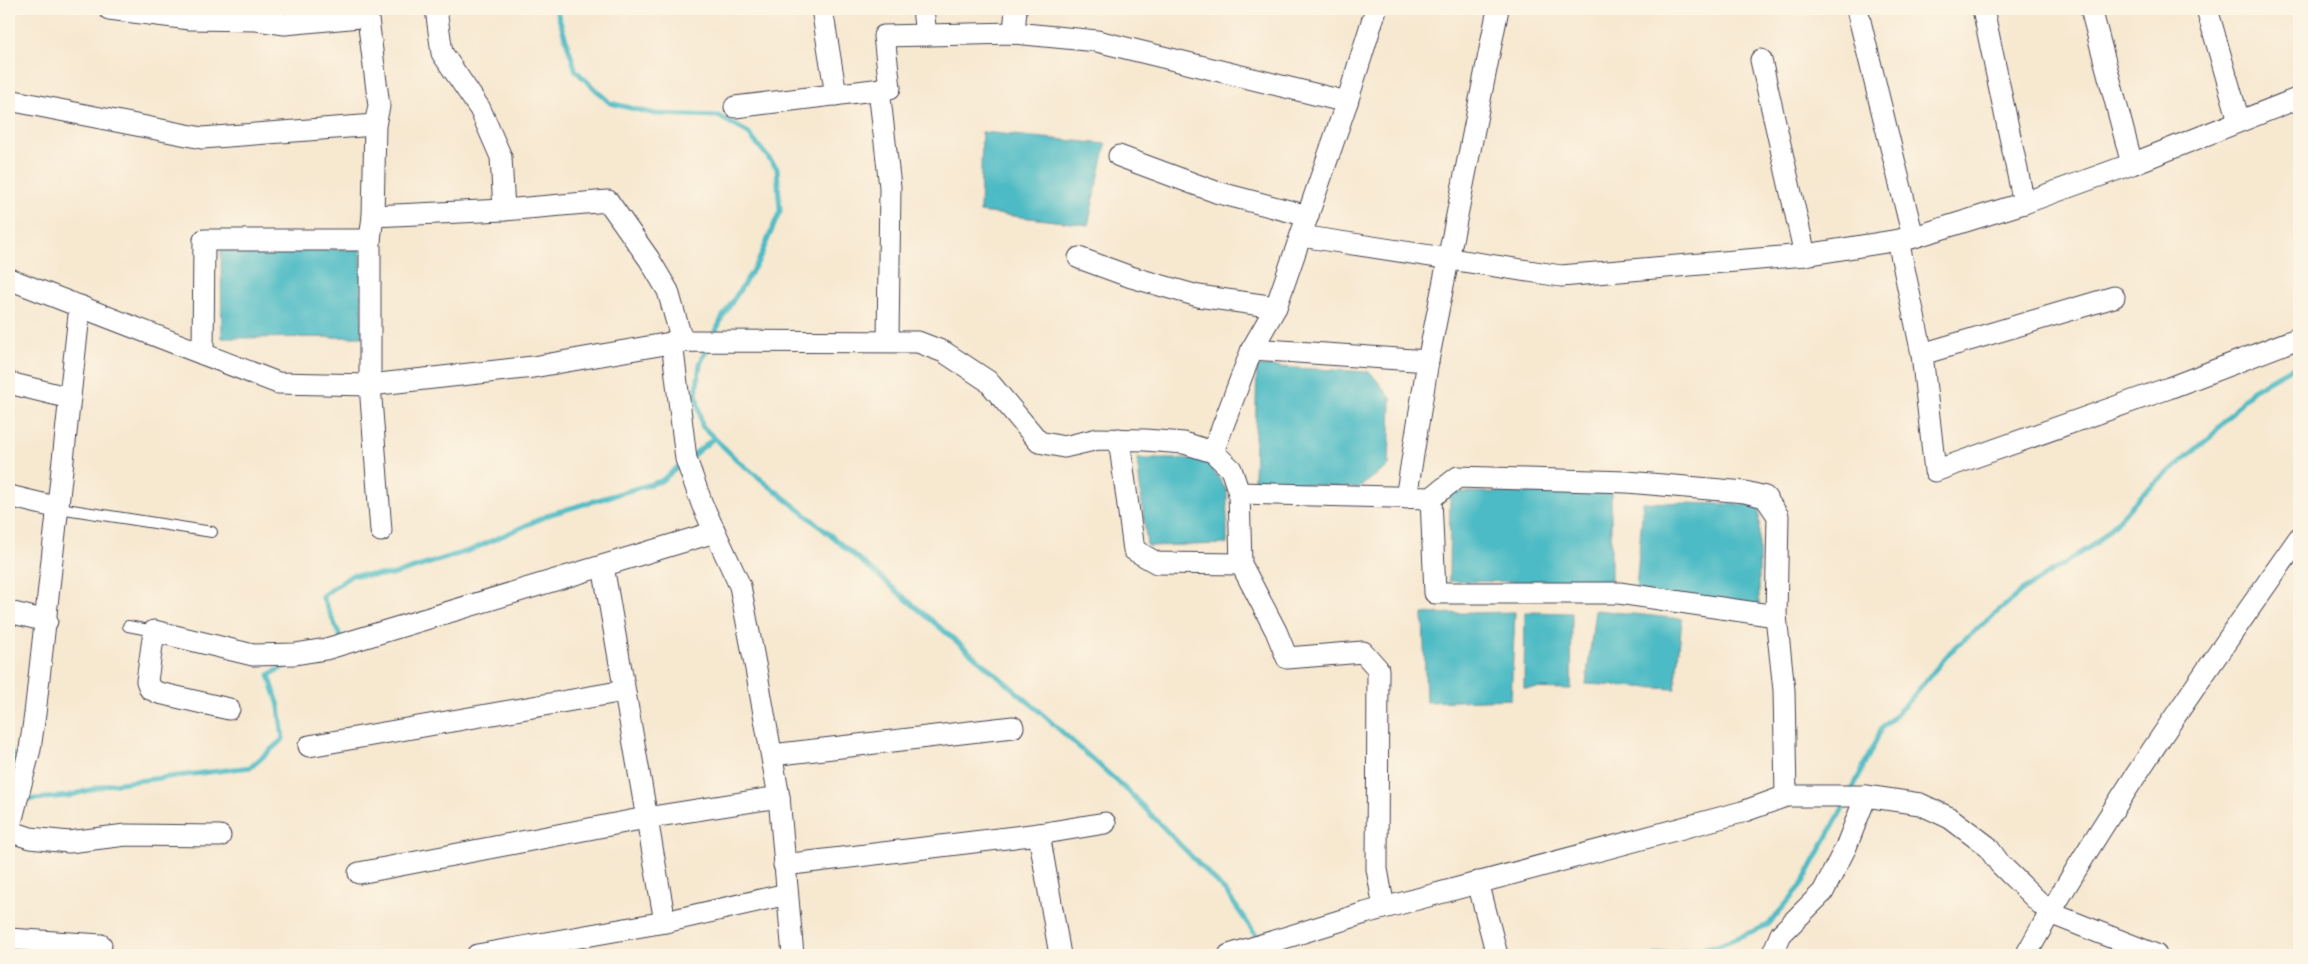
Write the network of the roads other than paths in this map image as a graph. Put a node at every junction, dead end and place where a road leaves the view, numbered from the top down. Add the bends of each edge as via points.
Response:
1 (109, 9) edge
2 (436, 9) edge
3 (822, 9) edge
4 (923, 9) edge
5 (1016, 9) edge
6 (1376, 9) edge
7 (1498, 9) edge
8 (1857, 9) edge
9 (1983, 9) edge
10 (2091, 9) edge
11 (2207, 9) edge
12 (1014, 33) junction
13 (926, 35) junction
14 (1761, 60) dead end
15 (879, 89) junction
16 (836, 94) junction
17 (2299, 98) edge
18 (9, 100) edge
19 (1347, 102) junction
20 (735, 107) dead end
21 (2239, 121) junction
22 (374, 125) junction
23 (1119, 156) dead end
24 (2132, 164) junction
25 (2024, 203) junction
26 (504, 210) junction
27 (373, 216) junction
28 (1304, 226) junction
29 (1906, 239) junction
30 (370, 240) junction
31 (1805, 255) junction
32 (1080, 258) dead end
33 (1448, 259) junction
34 (9, 279) edge
35 (2114, 296) dead end
36 (80, 306) junction
37 (1276, 307) junction
38 (2299, 338) edge
39 (677, 341) junction
40 (888, 341) junction
41 (1252, 349) junction
42 (203, 354) junction
43 (1922, 354) junction
44 (1428, 361) junction
45 (9, 383) edge
46 (370, 386) junction
47 (70, 398) junction
48 (1119, 439) junction
49 (1213, 452) junction
50 (1239, 493) junction
51 (9, 496) edge
52 (1406, 498) junction
53 (1431, 498) junction
54 (59, 508) junction
55 (381, 531) dead end
56 (212, 532) dead end
57 (715, 532) junction
58 (2299, 538) edge
59 (1241, 564) junction
60 (603, 566) junction
61 (9, 612) edge
62 (1776, 616) junction
63 (47, 621) junction
64 (128, 626) dead end
65 (154, 631) junction
66 (624, 691) junction
67 (229, 709) dead end
68 (1013, 727) dead end
69 (309, 746) dead end
70 (772, 755) junction
71 (1786, 796) junction
72 (1866, 796) junction
73 (779, 797) junction
74 (646, 818) junction
75 (1105, 823) dead end
76 (9, 830) edge
77 (1039, 834) junction
78 (220, 836) dead end
79 (784, 864) junction
80 (359, 872) dead end
81 (1478, 882) junction
82 (787, 894) junction
83 (1384, 908) junction
84 (2050, 912) junction
85 (665, 922) junction
86 (9, 939) edge
87 (101, 945) dead end
88 (485, 954) edge
89 (792, 954) edge
90 (1060, 955) edge
91 (1229, 955) edge
92 (1497, 955) edge
93 (1772, 955) edge
94 (2026, 955) edge
95 (2156, 955) edge

1 - 22 street via 190,19 257,20 285,24 365,17 370,23 379,106
2 - 26 street via 442,53 480,109 501,157
3 - 16 street
4 - 13 street
5 - 12 street
6 - 19 street
7 - 33 street
8 - 29 street
9 - 25 street
10 - 24 street
11 - 21 street
12 - 13 street
12 - 19 street via 1097,41
13 - 15 street via 884,36 890,88
14 - 31 street
15 - 16 street
15 - 40 street via 890,187
16 - 20 street
17 - 21 street
18 - 22 street via 202,138
19 - 28 street
21 - 24 street
22 - 27 street
23 - 28 street
24 - 25 street
25 - 29 street
26 - 27 street
26 - 39 street via 608,201 650,259 668,291
27 - 30 street
28 - 33 street
28 - 37 street
29 - 31 street
29 - 43 street
30 - 42 street via 204,240
30 - 46 street
31 - 33 street via 1561,276
32 - 37 street via 1198,296
33 - 44 street
34 - 36 street
35 - 43 street
36 - 42 street
36 - 47 street
37 - 41 street
38 - 43 street via 1935,471
39 - 40 street
39 - 46 street via 533,367
39 - 57 street via 686,459
40 - 48 street via 918,342 944,352 988,381 1039,442 1064,447 1098,439
41 - 44 street
41 - 49 street
42 - 46 street via 278,383
44 - 52 street
45 - 47 street
46 - 55 street
47 - 54 street
48 - 49 street via 1184,442
48 - 59 street via 1134,550 1157,563
49 - 50 street via 1231,469
50 - 52 street
50 - 59 street
51 - 54 street
52 - 53 street
53 - 62 street via 1435,593 1619,593
53 - 62 street via 1458,477 1628,482 1745,492 1765,497 1778,516
54 - 56 lane
54 - 63 street
57 - 60 street
57 - 70 street via 740,586
58 - 84 street via 2210,665
59 - 83 street via 1287,658 1363,652 1378,669 1377,869
60 - 65 street via 366,638 295,654 253,655
60 - 66 street
61 - 63 street
62 - 71 street via 1784,690
63 - 76 street via 30,749
64 - 65 lane
65 - 67 street via 147,681 150,689
66 - 69 street
66 - 74 street
68 - 70 street
70 - 73 street
71 - 72 street
71 - 81 street via 1742,812
72 - 84 street via 1920,804 1950,818 1987,846 2000,864
72 - 93 street via 1846,847 1822,892 1781,934
73 - 74 street
73 - 79 street
74 - 80 street
74 - 85 street
75 - 77 street
76 - 78 street via 30,838 69,842 126,835
77 - 79 street
77 - 90 street
79 - 82 street
81 - 83 street
81 - 92 street
82 - 85 street
82 - 89 street
83 - 91 street
84 - 94 street
84 - 95 street
85 - 88 street
86 - 87 street

